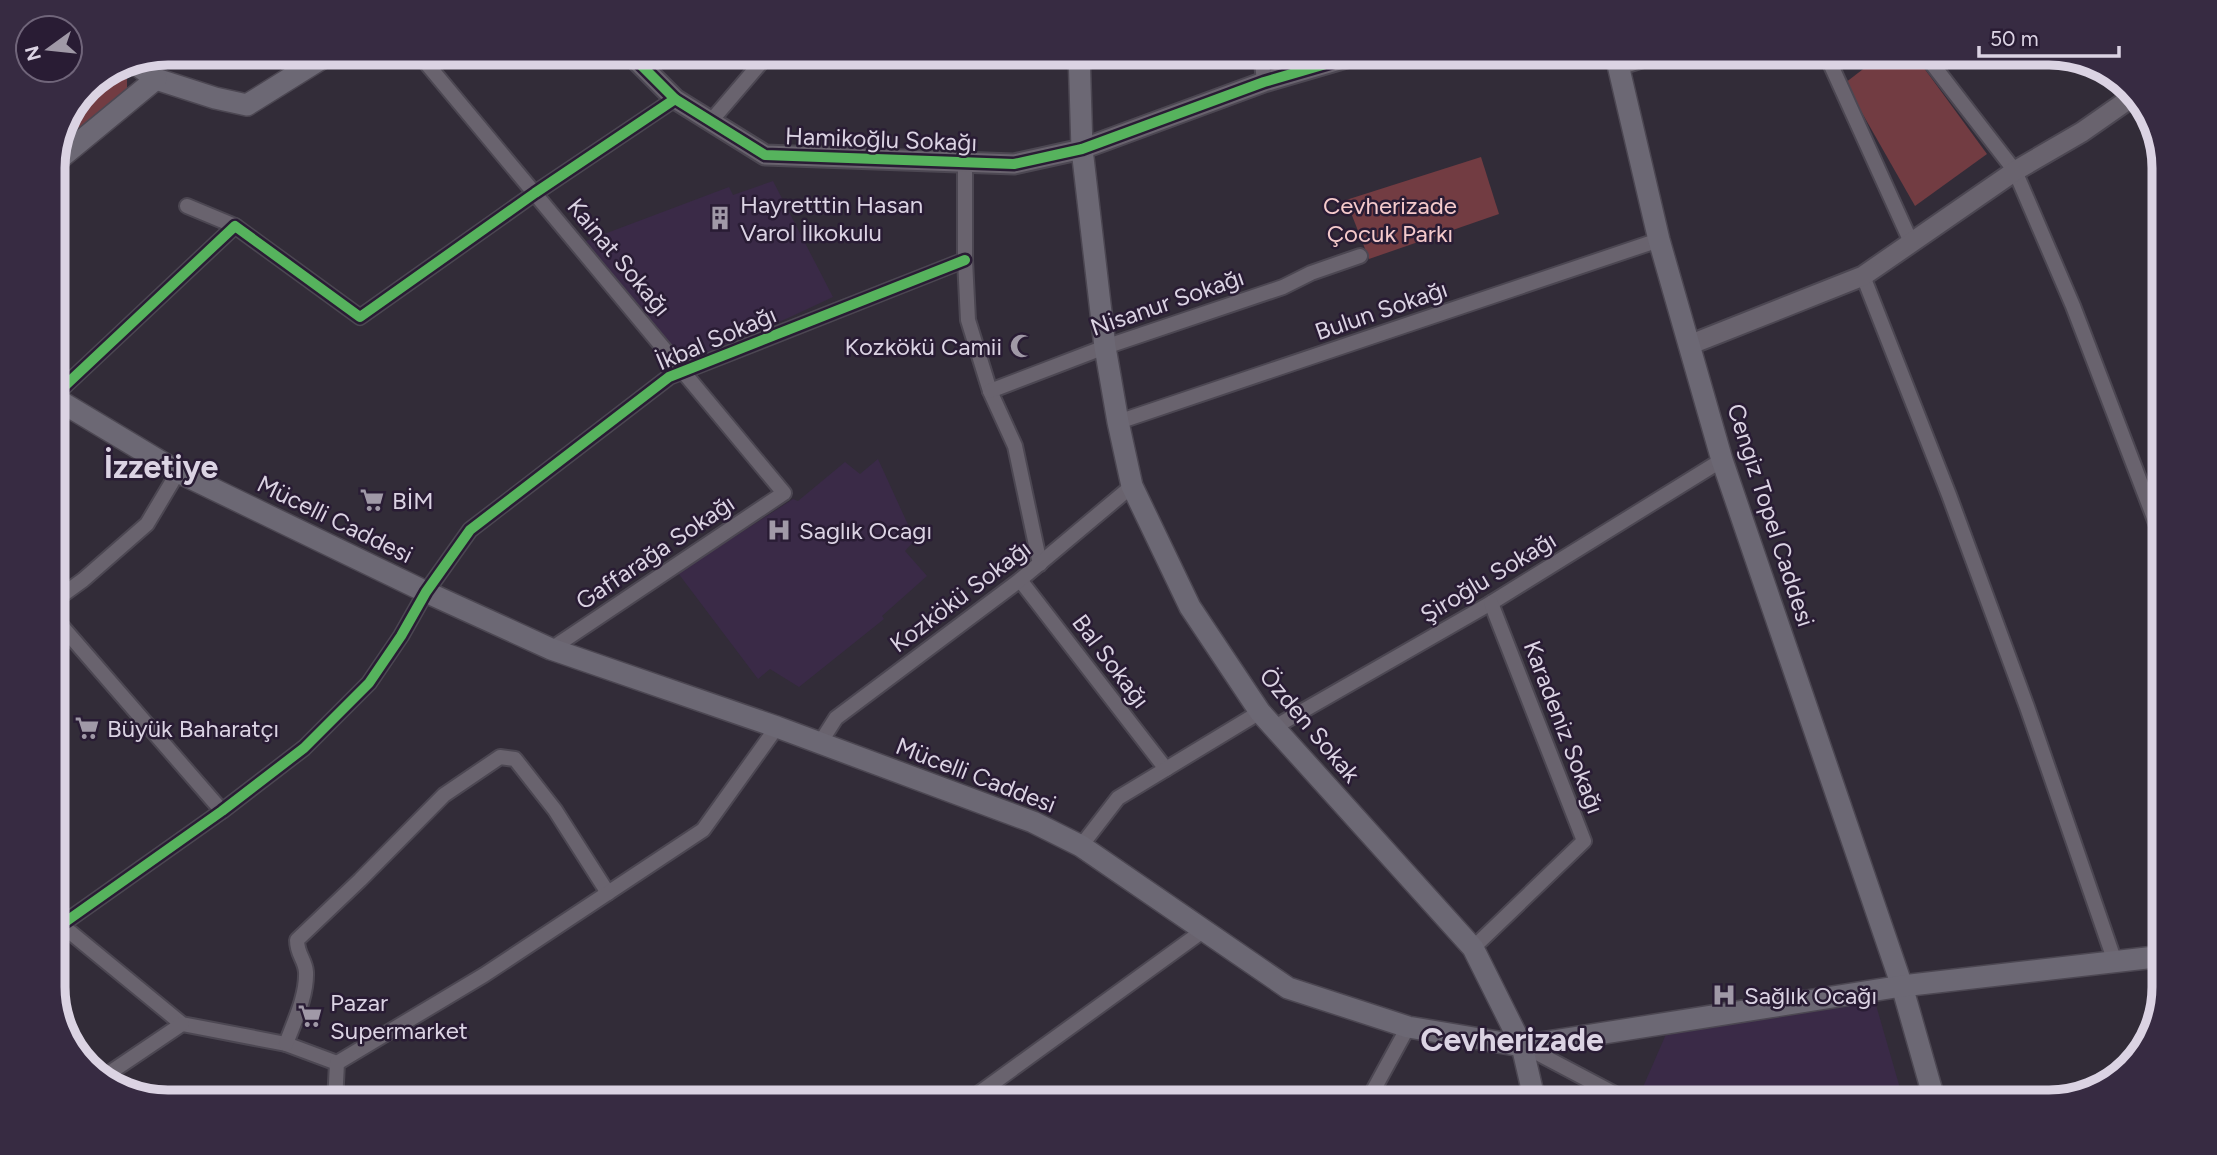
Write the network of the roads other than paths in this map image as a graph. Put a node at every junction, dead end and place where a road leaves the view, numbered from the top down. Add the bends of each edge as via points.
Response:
1 (311, 65) edge
2 (428, 65) edge
3 (641, 65) edge
4 (759, 65) edge
5 (1079, 65) edge
6 (1262, 65) edge
7 (1322, 65) edge
8 (1618, 65) edge
9 (1831, 65) edge
10 (1933, 65) edge
11 (142, 69) edge
12 (156, 79) junction
13 (1264, 82) junction
14 (675, 99) junction
15 (2127, 100) edge
16 (710, 121) junction
17 (1082, 149) junction
18 (66, 153) edge
19 (965, 163) junction
20 (2015, 172) junction
21 (535, 193) junction
22 (187, 206) dead end
23 (235, 226) junction
24 (1659, 240) junction
25 (1911, 242) junction
26 (1360, 256) dead end
27 (965, 260) junction
28 (1863, 276) junction
29 (1689, 345) junction
30 (1105, 347) junction
31 (684, 371) junction
32 (65, 386) edge
33 (990, 391) junction
34 (65, 404) edge
35 (1118, 422) junction
36 (1723, 460) junction
37 (178, 472) junction
38 (1132, 486) junction
39 (784, 493) joint
40 (2152, 513) edge
41 (1040, 564) junction
42 (1020, 580) junction
43 (426, 592) junction
44 (65, 593) edge
45 (1492, 603) junction
46 (65, 630) edge
47 (551, 649) junction
48 (1267, 720) junction
49 (777, 727) junction
50 (820, 743) junction
51 (1166, 769) junction
52 (222, 811) junction
53 (1081, 846) junction
54 (608, 893) junction
55 (65, 917) edge
56 (65, 929) edge
57 (1204, 930) junction
58 (1473, 948) junction
59 (2152, 958) edge
60 (2115, 962) junction
61 (1902, 986) junction
62 (182, 1024) junction
63 (1408, 1027) junction
64 (286, 1044) junction
65 (1522, 1046) junction
66 (337, 1063) junction
67 (110, 1073) edge
68 (336, 1090) edge
69 (984, 1090) edge
70 (1374, 1090) edge
71 (1532, 1090) edge
72 (1607, 1090) edge
73 (1932, 1090) edge

1 - 12 main road via 247,105
2 - 21 street, Kainat Sokağı
3 - 14 street, Hamikoğlu Sokağı
4 - 16 street
5 - 17 main road, Özden Sokak
6 - 13 street
7 - 13 street, Hamikoğlu Sokağı
8 - 24 main road, Cengiz Topel Caddesi
9 - 25 street
10 - 20 street
11 - 12 main road
12 - 18 main road
13 - 17 street, Hamikoğlu Sokağı
14 - 16 street, Hamikoğlu Sokağı
14 - 21 street
15 - 20 street
16 - 19 street, Hamikoğlu Sokağı via 765,155
17 - 19 street, Hamikoğlu Sokağı via 1014,164
17 - 30 main road, Özden Sokak
19 - 27 street
20 - 25 street
20 - 40 street via 2073,306
21 - 23 street via 360,317
21 - 31 street, Kainat Sokağı
22 - 23 street
23 - 32 street
24 - 29 main road, Cengiz Topel Caddesi
24 - 35 street, Bulun Sokağı
25 - 28 street
26 - 30 street, Nisanur Sokağı
27 - 31 street, İkbal Sokağı
27 - 33 street via 968,320
28 - 29 street
28 - 60 street via 2009,657
29 - 36 main road, Cengiz Topel Caddesi
30 - 33 street, Nisanur Sokağı
30 - 35 main road, Özden Sokak
31 - 39 street, Kainat Sokağı
31 - 43 street, İkbal Sokağı via 669,377 470,530
33 - 41 street via 1015,446
34 - 37 main road, Mücelli Caddesi
35 - 38 main road, Özden Sokak
36 - 45 street, Şiroğlu Sokağı
36 - 61 main road, Cengiz Topel Caddesi
37 - 43 main road, Mücelli Caddesi
37 - 44 street via 147,524
38 - 41 street, Kozkökü Sokağı
38 - 48 main road, Özden Sokak via 1190,607
39 - 47 street, Gaffarağa Sokağı
41 - 42 street, Kozkökü Sokağı
42 - 50 street, Kozkökü Sokağı via 836,719
42 - 51 street, Bal Sokağı
43 - 47 main road, Mücelli Caddesi
43 - 52 street, İkbal Sokağı via 369,683 304,748
45 - 48 street, Şiroğlu Sokağı
45 - 58 street, Karadeniz Sokağı via 1584,841
46 - 52 street
47 - 49 main road, Mücelli Caddesi
48 - 51 street, Şiroğlu Sokağı
48 - 58 main road, Özden Sokak
49 - 50 main road, Mücelli Caddesi
49 - 54 street via 703,831
50 - 53 main road, Mücelli Caddesi via 1033,822
51 - 53 street, Şiroğlu Sokağı via 1118,798
52 - 55 street, İkbal Sokağı
53 - 57 main road, Mücelli Caddesi
54 - 64 street via 555,810 515,759 500,758 444,795 297,940 306,984
54 - 66 street via 484,975
56 - 62 street
57 - 63 main road, Mücelli Caddesi via 1288,988
57 - 69 street
58 - 65 main road, Özden Sokak
59 - 60 main road, Mücelli Caddesi
60 - 61 main road, Mücelli Caddesi
61 - 65 main road, Mücelli Caddesi
61 - 73 main road, Cengiz Topel Caddesi
62 - 64 street
62 - 67 street
63 - 65 main road, Mücelli Caddesi
63 - 70 street
64 - 66 street
65 - 71 main road, Özden Sokak
65 - 72 street
66 - 68 street

